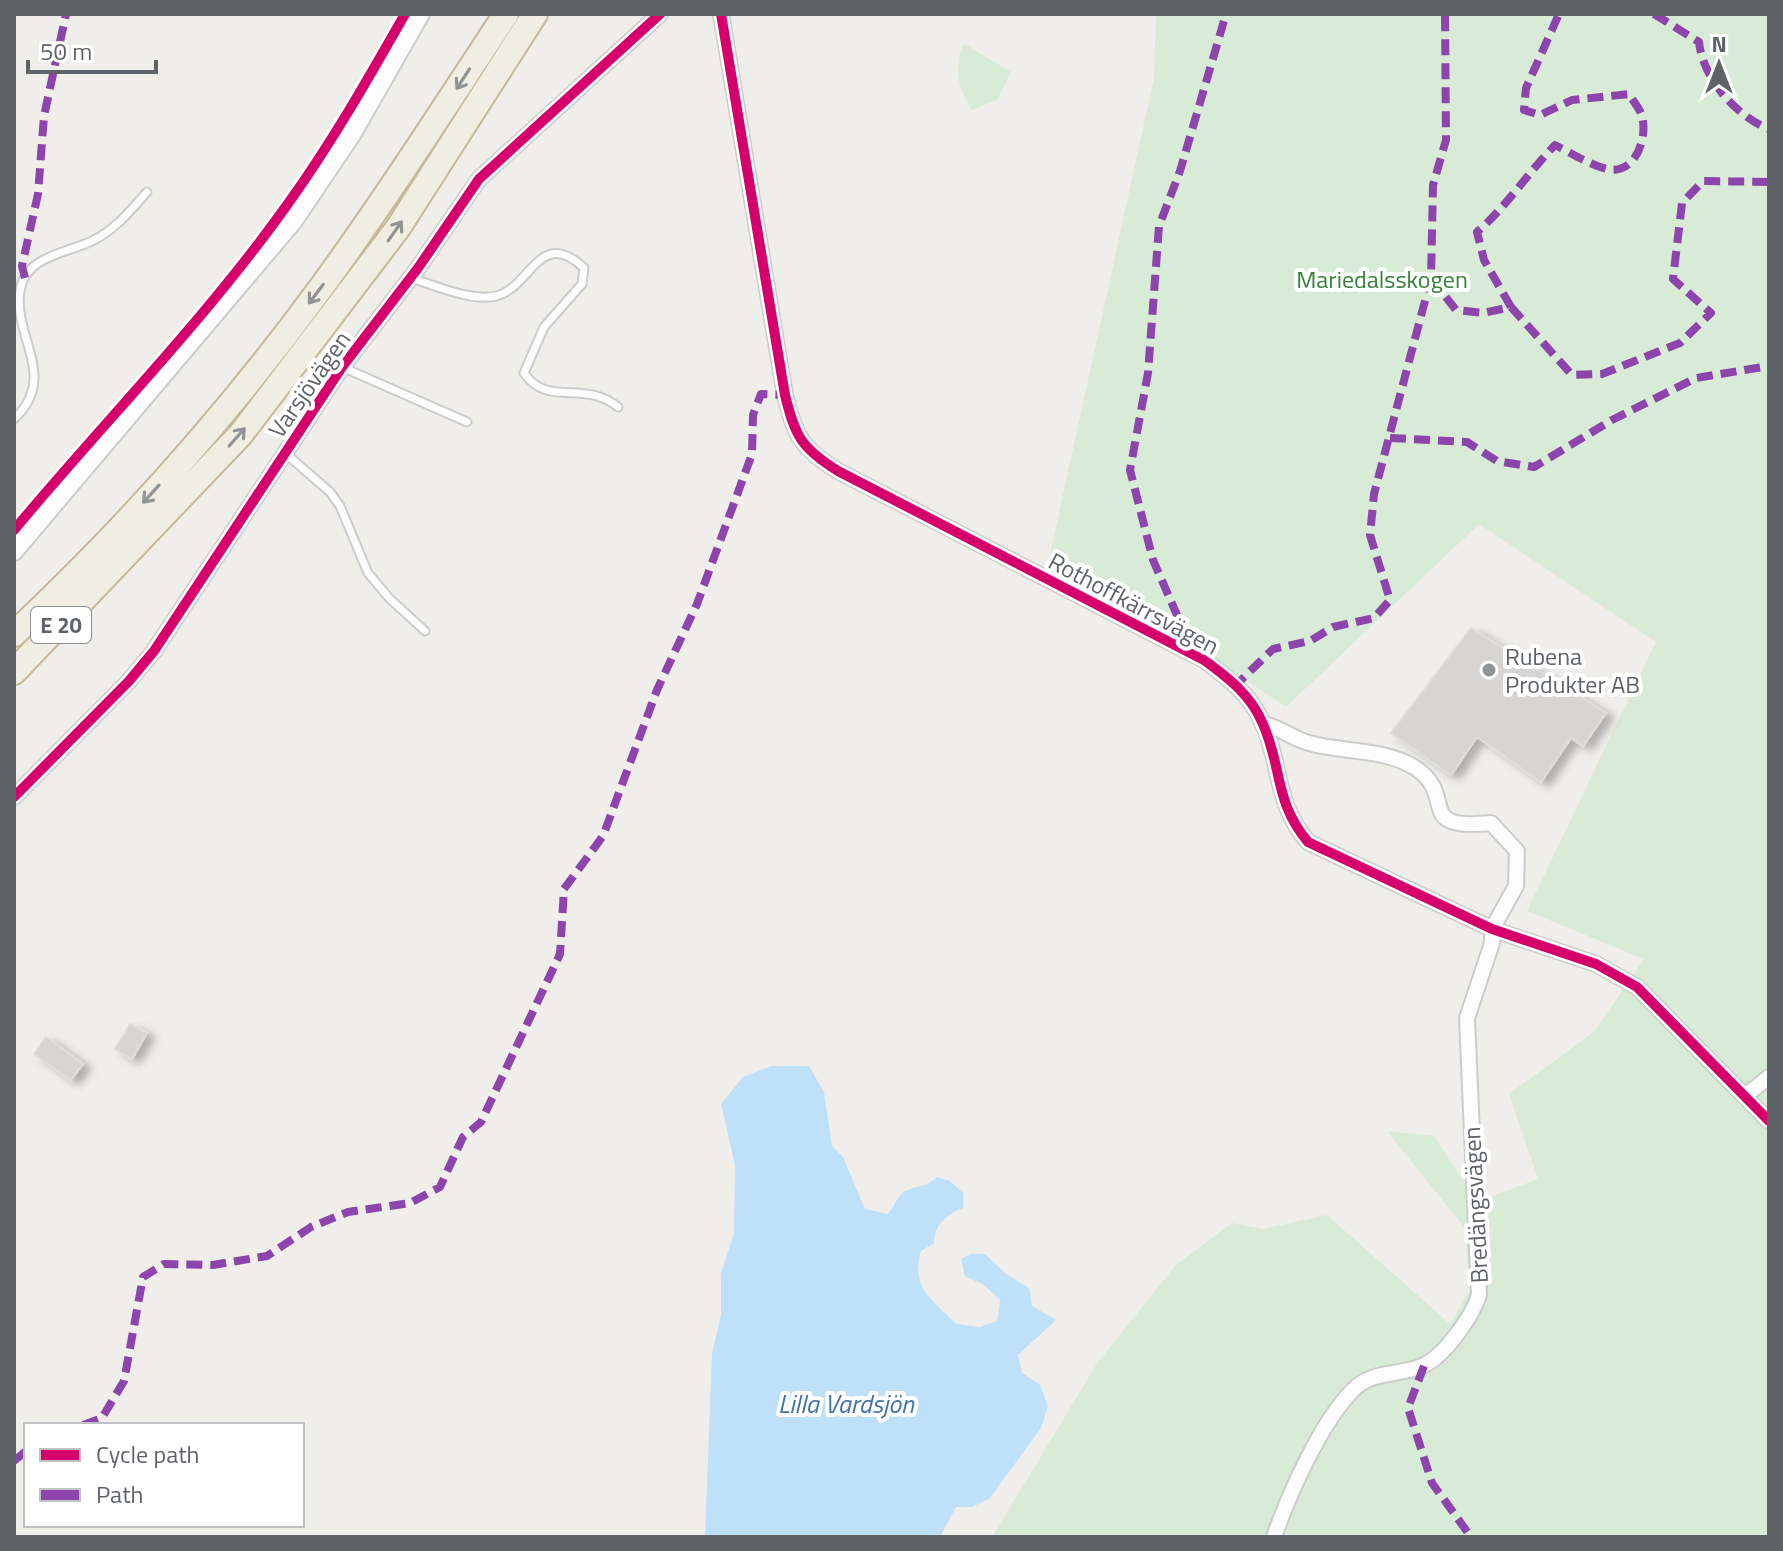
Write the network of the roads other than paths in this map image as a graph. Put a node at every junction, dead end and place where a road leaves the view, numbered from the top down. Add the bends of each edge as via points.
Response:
1 (421, 14) edge
2 (506, 14) edge
3 (535, 14) edge
4 (660, 14) edge
5 (721, 14) edge
6 (147, 192) dead end
7 (410, 278) junction
8 (342, 367) junction
9 (618, 407) dead end
10 (14, 419) edge
11 (467, 422) dead end
12 (285, 453) junction
13 (14, 552) edge
14 (425, 631) dead end
15 (14, 634) edge
16 (14, 672) edge
17 (1264, 724) junction
18 (14, 797) edge
19 (1492, 929) junction
20 (1769, 1077) edge
21 (1746, 1095) junction
22 (1769, 1121) edge
23 (1274, 1537) edge

1 - 13 street via 352,135 294,221
2 -> 15 highway, E 20 via 391,189 266,360 126,522
16 -> 3 highway, E 20 via 241,434 398,228
4 - 7 street, Varsjövägen via 499,157
5 - 17 street, Rothoffkärrsvägen via 785,395 804,447 838,471 1204,660 1237,684
6 - 10 lane via 118,224 92,241 39,262 25,278 21,307 34,389 27,407
7 - 8 street, Varsjövägen
7 - 9 lane via 483,298 501,295 536,261 557,253 572,257 584,268 582,284 544,327 524,373 533,386 554,393 603,395
8 - 11 lane
8 - 12 street, Varsjövägen
12 - 14 lane via 330,492 368,573
12 - 18 street, Varsjövägen via 154,651
17 - 19 street, Rothoffkärrsvägen via 1286,810 1308,842
17 - 19 street, Bredängsvägen via 1306,743 1401,761 1429,782 1444,817 1459,827 1491,823 1517,851 1516,886
19 - 21 street, Rothoffkärrsvägen via 1596,964 1637,987
19 - 23 street, Bredängsvägen via 1467,1018 1477,1179 1479,1295 1474,1311 1424,1366 1369,1379 1353,1390 1319,1440
20 - 21 street
21 - 22 street, Rothoffkärrsvägen

